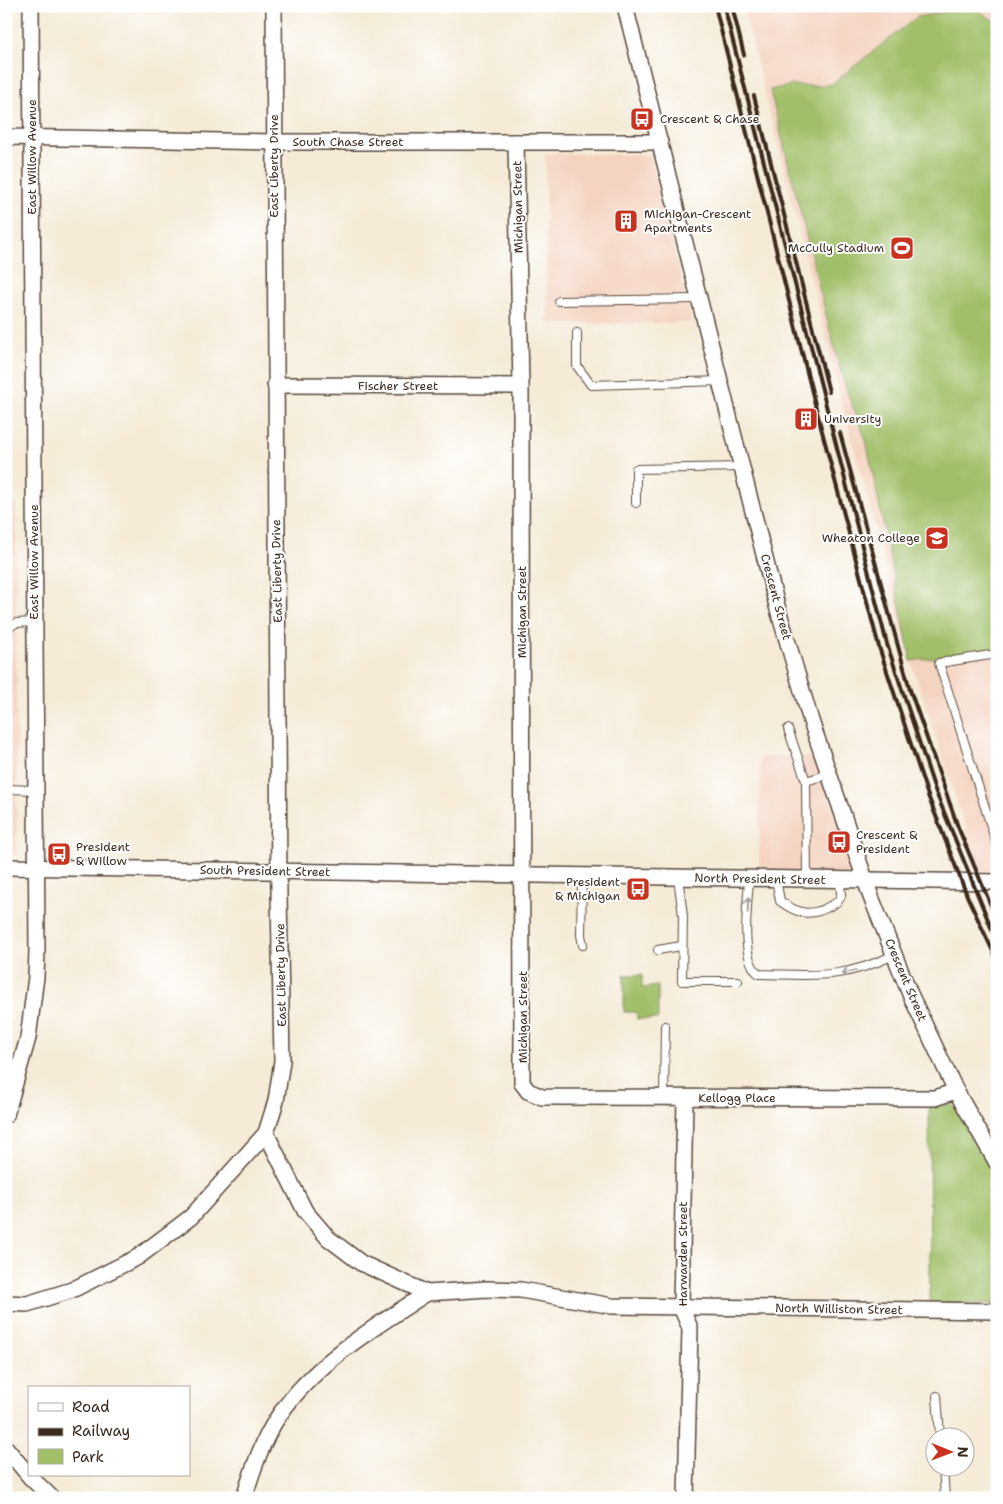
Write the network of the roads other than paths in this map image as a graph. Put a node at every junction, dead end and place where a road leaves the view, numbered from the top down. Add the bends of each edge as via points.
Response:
1 (31, 6) edge
2 (274, 6) edge
3 (625, 6) edge
4 (6, 137) edge
5 (32, 138) junction
6 (274, 142) junction
7 (516, 142) junction
8 (660, 142) junction
9 (699, 299) junction
10 (559, 301) dead end
11 (577, 333) dead end
12 (721, 381) junction
13 (275, 385) junction
14 (521, 386) junction
15 (743, 467) junction
16 (636, 504) dead end
17 (34, 622) junction
18 (6, 629) edge
19 (997, 654) edge
20 (788, 729) dead end
21 (829, 774) junction
22 (806, 781) junction
23 (6, 789) edge
24 (37, 790) junction
25 (997, 845) edge
26 (6, 867) edge
27 (37, 867) junction
28 (280, 871) junction
29 (523, 875) junction
30 (582, 876) junction
31 (678, 878) junction
32 (749, 878) junction
33 (776, 879) junction
34 (807, 879) junction
35 (840, 880) junction
36 (866, 880) junction
37 (997, 882) edge
38 (583, 945) dead end
39 (681, 946) junction
40 (658, 950) dead end
41 (894, 955) junction
42 (738, 981) dead end
43 (665, 1026) dead end
44 (522, 1083) joint
45 (956, 1091) junction
46 (664, 1098) junction
47 (685, 1098) junction
48 (6, 1115) edge
49 (266, 1133) junction
50 (997, 1163) edge
51 (427, 1293) junction
52 (6, 1304) edge
53 (681, 1306) junction
54 (997, 1311) edge
55 (936, 1396) dead end
56 (939, 1426) edge
57 (6, 1448) edge
58 (28, 1475) edge
59 (29, 1476) edge
60 (944, 1476) edge
61 (52, 1498) edge
62 (244, 1498) edge
63 (686, 1498) edge
64 (945, 1498) edge

1 - 5 street, East Willow Avenue
2 - 6 street, East Liberty Drive
3 - 8 street, Crescent Street
4 - 5 street, South Chase Street
5 - 6 street, South Chase Street
5 - 17 street, East Willow Avenue
6 - 7 street, South Chase Street
6 - 13 street, East Liberty Drive
7 - 8 street, South Chase Street
7 - 14 street, Michigan Street
8 - 9 street, Crescent Street
9 - 10 lane
9 - 12 street, Crescent Street
11 - 12 lane via 577,366 591,385
12 - 15 street, Crescent Street
13 - 14 street, Fischer Street
13 - 28 street, East Liberty Drive
14 - 29 street, Michigan Street
15 - 16 lane via 636,469
15 - 21 street, Crescent Street via 780,615
17 - 18 lane via 16,623
17 - 24 street, East Willow Avenue
19 - 25 lane via 939,663
20 - 22 lane
21 - 22 lane
21 - 36 street, Crescent Street
22 - 34 lane
23 - 24 lane
24 - 27 street, East Willow Avenue
26 - 27 street, South President Street
27 - 28 street, South President Street
27 - 48 street, East Willow Avenue via 37,951 32,1011 28,1038
28 - 29 street, South President Street
28 - 49 street, East Liberty Drive via 282,1061 276,1101
29 - 30 street, North President Street
29 - 44 street, Michigan Street
30 - 31 street, North President Street
30 - 38 lane
31 - 32 street, North President Street
31 - 39 lane via 683,916
32 - 33 street, North President Street
41 -> 32 lane via 866,967 830,976 760,974 751,966 746,931
33 - 34 street, North President Street
33 - 35 lane via 780,901 795,911 809,914 837,902
34 - 35 street, North President Street
35 - 36 street, North President Street
36 - 37 street, North President Street
36 - 41 street, Crescent Street
39 - 40 lane
39 - 42 lane via 682,981
41 - 45 street, Crescent Street
43 - 46 lane
44 - 46 street, Kellogg Place via 528,1091 542,1097
45 - 47 street, Kellogg Place via 935,1098
45 - 50 street, Crescent Street
46 - 47 street, Kellogg Place
47 - 53 street, Harwarden Street
49 - 51 street via 305,1211 328,1238 361,1263
49 - 52 street via 191,1217 138,1257 65,1293 27,1304
51 - 53 street, North Williston Street via 521,1290 612,1306
51 - 62 street via 357,1339 295,1395 266,1440
53 - 54 street, North Williston Street
53 - 63 street, Harwarden Street via 690,1328
55 - 56 lane
57 - 58 street
59 - 61 street
60 - 64 lane

